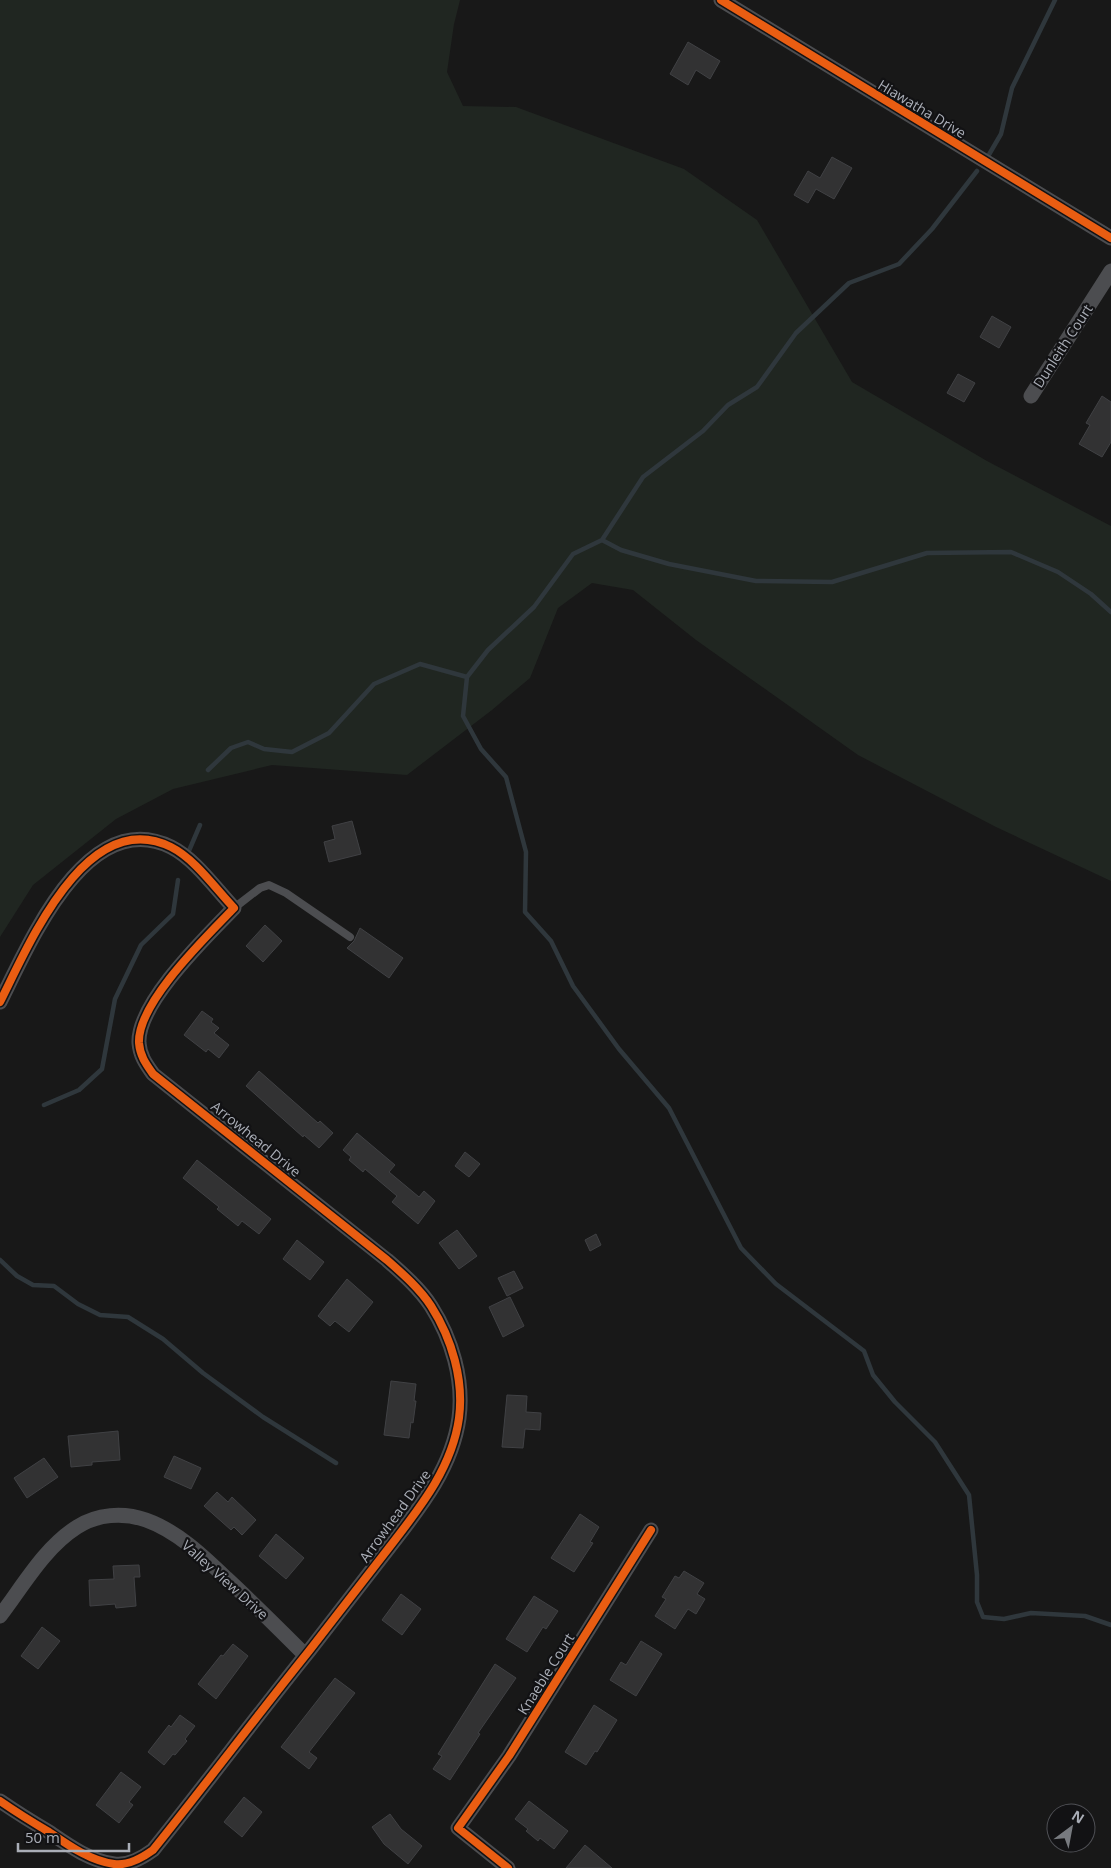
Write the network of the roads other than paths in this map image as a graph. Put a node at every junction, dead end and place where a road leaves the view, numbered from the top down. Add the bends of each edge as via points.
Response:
1 (721, 0) edge
2 (1111, 238) edge
3 (1111, 272) edge
4 (1031, 396) dead end
5 (234, 908) junction
6 (350, 937) dead end
7 (0, 1002) edge
8 (651, 1530) dead end
9 (0, 1616) edge
10 (305, 1655) junction
11 (0, 1801) edge
12 (508, 1868) edge

1 - 2 street, Hiawatha Drive
3 - 4 street, Dunleith Court
5 - 6 lane via 269,885 280,889
5 - 7 street via 198,868 171,847 146,840 112,847 88,861 51,904
5 - 10 street, Arrowhead Drive via 190,953 152,1004 141,1026 139,1043 143,1061 153,1074 387,1260 417,1289 431,1306 450,1344 459,1378 459,1418 448,1461 420,1508
8 - 12 street, Knaeble Court via 509,1756 458,1828
9 - 10 street, Valley View Drive via 44,1557 67,1534 92,1519 130,1516 146,1520 186,1542 251,1600
10 - 11 street, Arrowhead Drive via 153,1850 142,1858 116,1864 100,1862

